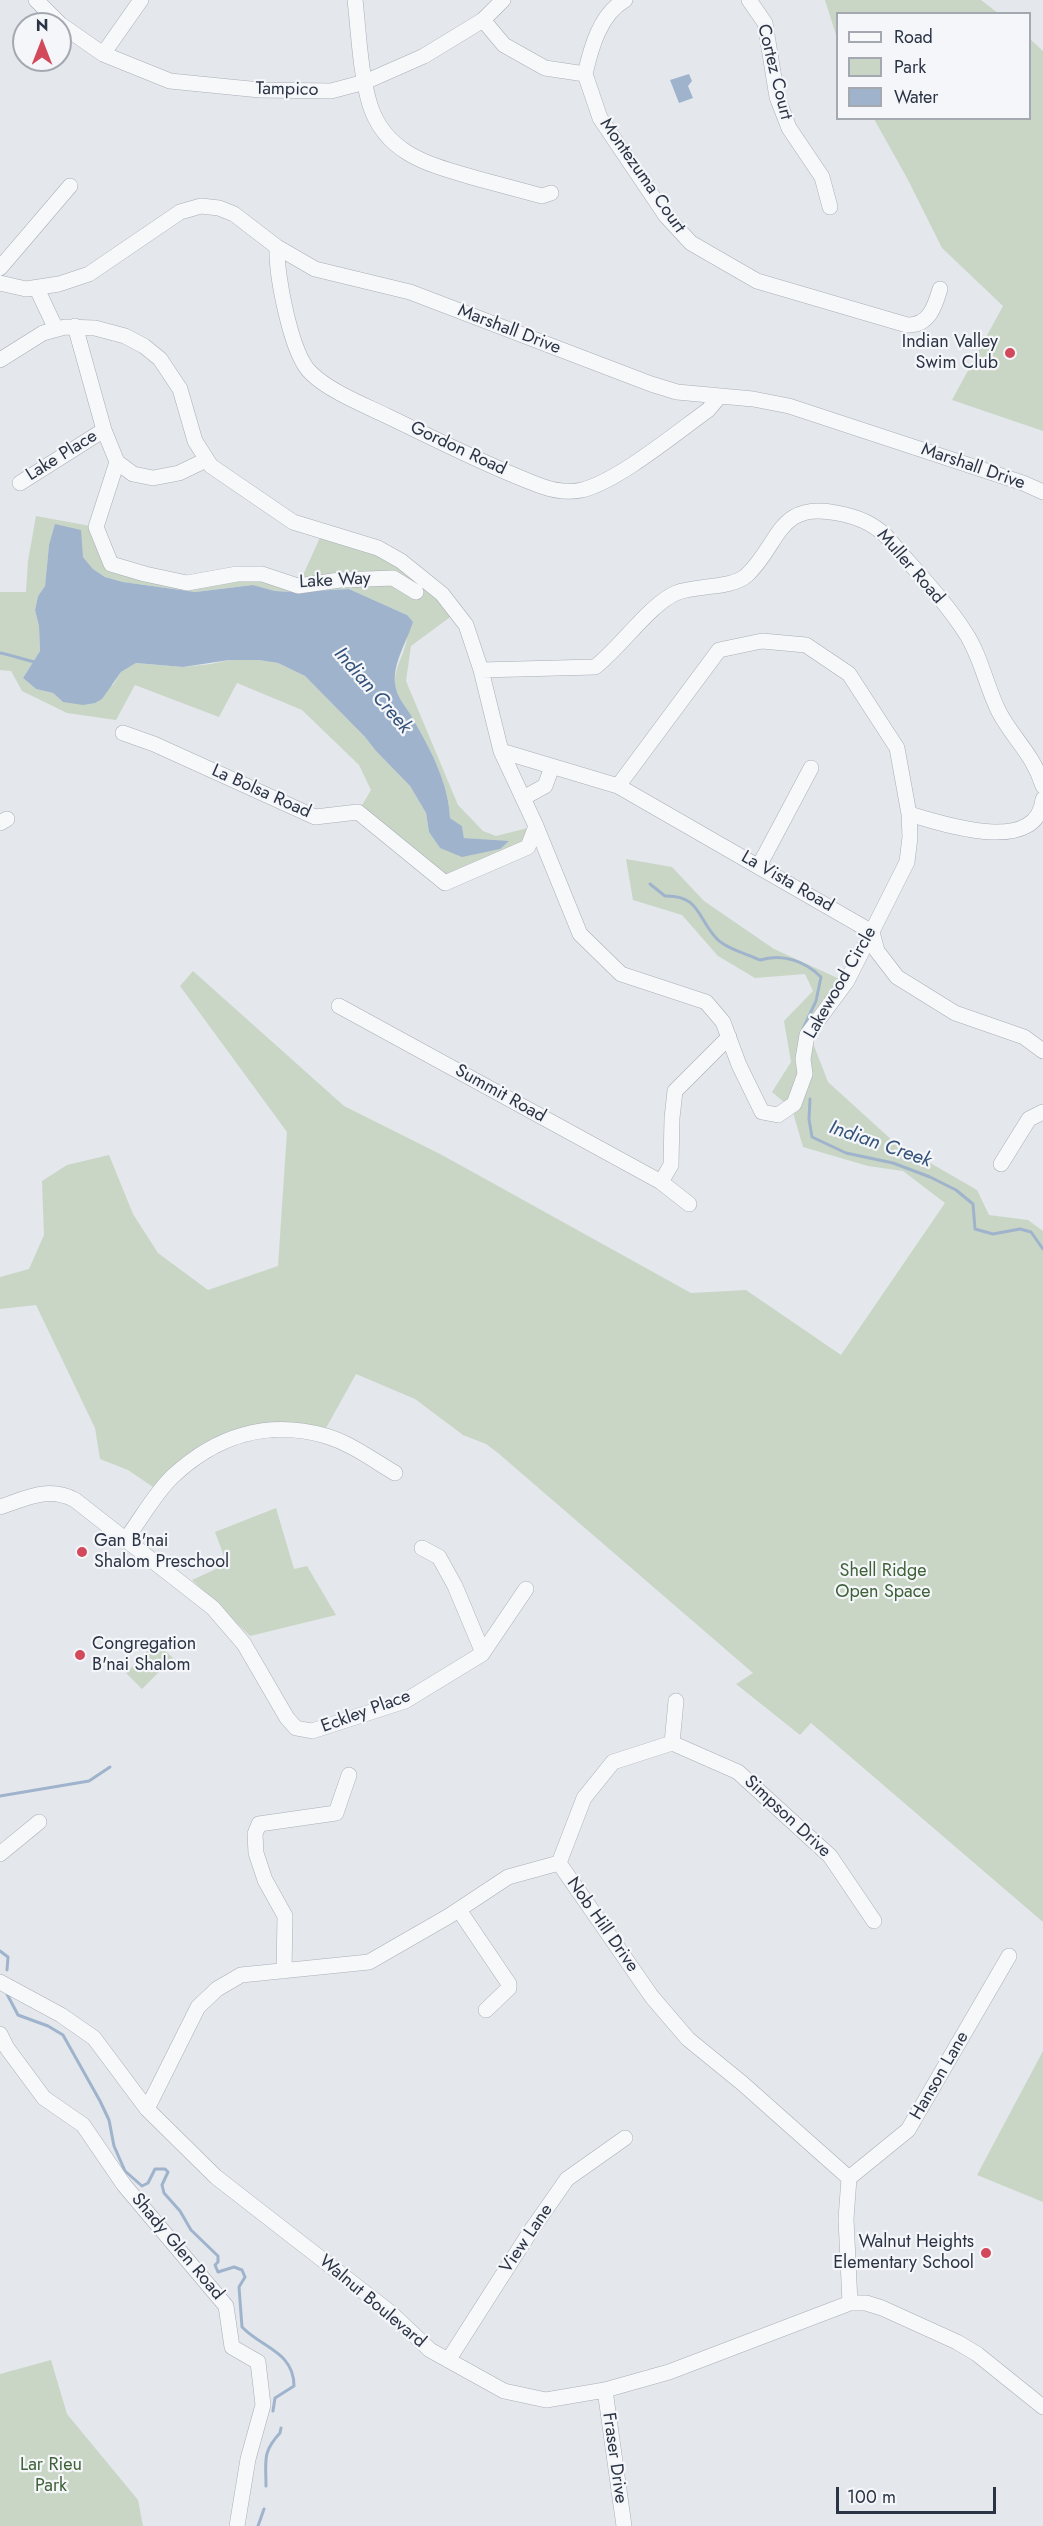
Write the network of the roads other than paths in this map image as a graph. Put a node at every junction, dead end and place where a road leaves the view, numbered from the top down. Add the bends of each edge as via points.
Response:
1 (36, 0) edge
2 (141, 0) edge
3 (356, 0) edge
4 (503, 0) edge
5 (625, 0) edge
6 (749, 0) edge
7 (48, 12) edge
8 (483, 20) junction
9 (72, 32) edge
10 (104, 54) junction
11 (585, 74) junction
12 (365, 82) junction
13 (70, 186) dead end
14 (551, 193) dead end
15 (830, 207) dead end
16 (277, 247) junction
17 (0, 268) edge
18 (0, 283) edge
19 (37, 289) junction
20 (940, 289) dead end
21 (75, 326) junction
22 (56, 329) junction
23 (0, 360) edge
24 (719, 397) junction
25 (104, 430) junction
26 (206, 460) junction
27 (117, 462) junction
28 (20, 483) dead end
29 (1043, 492) edge
30 (416, 592) dead end
31 (481, 670) junction
32 (123, 734) dead end
33 (501, 751) junction
34 (552, 767) junction
35 (811, 768) dead end
36 (618, 786) junction
37 (1043, 786) edge
38 (523, 798) junction
39 (1043, 799) edge
40 (909, 814) junction
41 (536, 826) junction
42 (759, 866) junction
43 (872, 932) junction
44 (339, 1006) dead end
45 (729, 1036) junction
46 (1043, 1051) edge
47 (1043, 1112) edge
48 (1002, 1164) dead end
49 (661, 1182) junction
50 (689, 1204) dead end
51 (395, 1473) dead end
52 (0, 1507) edge
53 (126, 1539) junction
54 (422, 1548) dead end
55 (526, 1589) dead end
56 (483, 1653) junction
57 (676, 1701) dead end
58 (672, 1743) junction
59 (349, 1775) dead end
60 (39, 1822) dead end
61 (0, 1854) edge
62 (559, 1863) junction
63 (459, 1910) junction
64 (874, 1921) dead end
65 (1009, 1956) dead end
66 (284, 1971) junction
67 (0, 1982) edge
68 (486, 2010) dead end
69 (0, 2034) edge
70 (147, 2109) junction
71 (625, 2138) dead end
72 (849, 2178) junction
73 (850, 2303) junction
74 (449, 2359) junction
75 (605, 2390) junction
76 (1043, 2407) edge
77 (237, 2526) edge
78 (624, 2526) edge

1 - 7 street, Tampico
2 - 10 street
3 - 12 street
4 - 8 street, Tampico
5 - 11 street via 599,28
6 - 15 street, Cortez Court via 765,23 777,97 789,128 822,177
8 - 11 street via 504,45 545,68
8 - 12 street, Tampico via 424,56
9 - 10 street, Tampico
10 - 12 street, Tampico via 170,81 260,90 331,91
11 - 20 street, Montezuma Court via 600,118 666,216 691,243 757,281 907,325 925,320
12 - 14 street via 376,119 392,141 412,157 542,196
13 - 17 street
16 - 19 street, Marshall Drive via 234,214 201,206 180,212 89,273
16 - 24 street, Marshall Drive via 315,269 410,292 651,384
16 - 24 street, Gordon Road via 276,261 290,328 299,356 311,374 363,404 541,486 573,491 597,484 708,410
18 - 19 street, Marshall Drive
19 - 22 street
21 - 22 street
21 - 25 street
21 - 26 street via 125,336 160,359 180,389 195,441
22 - 23 street via 33,338
24 - 29 street, Marshall Drive via 789,406
25 - 27 street
25 - 28 street, Lake Place
26 - 27 street via 178,473 153,478 133,474
26 - 31 street, Lakewood Circle via 228,480 293,522 378,548 401,561 442,594 457,612 466,625
27 - 30 street, Lake Way via 96,527 111,564 187,583 237,574 262,574 298,586 393,578
31 - 33 street, Lakewood Circle
31 - 37 street, Muller Road via 595,667 662,601 674,594 747,575 783,526 801,513 825,511 856,517 886,536 965,632 999,711 1028,752
32 - 41 street, La Bolsa Road via 154,744 315,817 358,812 445,883 528,847
33 - 34 street, La Vista Road
33 - 38 street, Lakewood Circle
34 - 36 street, La Vista Road
34 - 38 street via 545,786
35 - 42 street
36 - 40 street, Lakewood Circle via 719,650 762,640 806,645 849,674 897,748
36 - 42 street, La Vista Road
38 - 41 street, Lakewood Circle
39 - 40 street via 1031,822 1008,832 973,831
40 - 43 street, Lakewood Circle via 907,861
41 - 45 street, Lakewood Circle via 580,934 621,975 706,1002
42 - 43 street, La Vista Road
43 - 45 street, Lakewood Circle via 847,981 807,1035 805,1074 794,1104 778,1115 762,1112
43 - 46 street via 877,951 897,977 955,1013 1024,1037
44 - 49 street, Summit Road
45 - 49 street via 675,1091 671,1165
47 - 48 street via 1029,1119
49 - 50 street, Summit Road
51 - 53 street via 327,1436 295,1429 245,1433 206,1450 172,1478
52 - 53 street via 46,1493 62,1494
53 - 56 street, Eckley Place via 213,1608 244,1644 287,1718 304,1731 327,1728 405,1701
54 - 56 street via 439,1557
55 - 56 street, Eckley Place
57 - 58 street
58 - 62 street via 613,1762 584,1798
58 - 64 street, Simpson Drive via 738,1772 830,1856
59 - 66 street via 336,1813 259,1824 255,1834 256,1853 265,1880 285,1916
60 - 61 street
62 - 63 street, Nob Hill Drive via 508,1877
62 - 72 street, Nob Hill Drive via 652,1997 688,2039
63 - 66 street, Nob Hill Drive via 369,1962
63 - 68 street via 509,1984
65 - 72 street, Hanson Lane via 908,2130
66 - 70 street, Nob Hill Drive via 242,1975 217,1989 198,2007
67 - 70 street, Walnut Boulevard via 94,2038
69 - 77 street, Shady Glen Road via 44,2097 83,2125 124,2186 226,2306 232,2347 258,2362 263,2405 248,2458
70 - 74 street, Walnut Boulevard via 216,2177 391,2313 430,2350
71 - 74 street, View Lane via 567,2180
72 - 73 street via 846,2219
73 - 75 street, Walnut Boulevard via 669,2372
73 - 76 street, Walnut Boulevard via 882,2308 957,2342
74 - 75 street, Walnut Boulevard via 504,2391 546,2400
75 - 78 street, Fraser Drive

